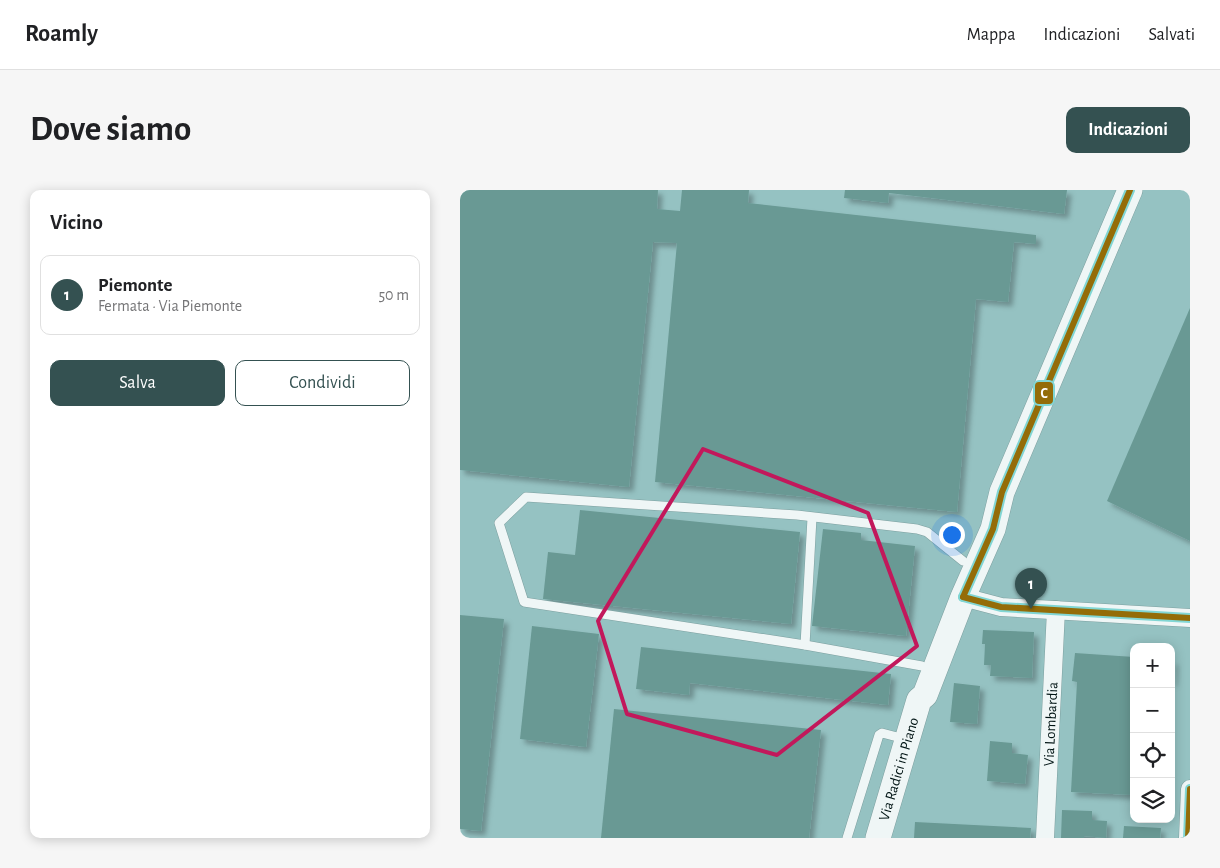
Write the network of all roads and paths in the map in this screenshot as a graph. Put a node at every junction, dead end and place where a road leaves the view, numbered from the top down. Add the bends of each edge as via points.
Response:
1 (1130, 190) edge
2 (1002, 492) junction
3 (812, 518) junction
4 (975, 533) junction
5 (963, 561) junction
6 (963, 597) junction
7 (1056, 610) junction
8 (1190, 618) edge
9 (934, 633) junction
10 (805, 645) junction
11 (922, 666) junction
12 (920, 700) junction
13 (907, 740) junction
14 (1190, 789) edge
15 (847, 838) edge
16 (878, 838) edge
17 (1045, 838) edge
18 (1188, 838) edge

1 - 2 street
2 - 4 street
2 - 6 street via 993,529
3 - 5 lane via 928,532
3 - 10 lane
3 - 10 lane via 526,497 499,524 524,602
4 - 5 street
4 - 6 street via 978,545 961,585
5 - 9 street
6 - 7 street via 1001,607
6 - 9 street via 954,601 944,626
6 - 12 street via 925,695
7 - 8 street
7 - 17 street, Via Lombardia
9 - 11 street
10 - 11 lane
11 - 12 street via 917,694
12 - 13 street, Via Radici in Piano
13 - 15 lane via 879,735
13 - 16 street, Via Radici in Piano
14 - 18 street

